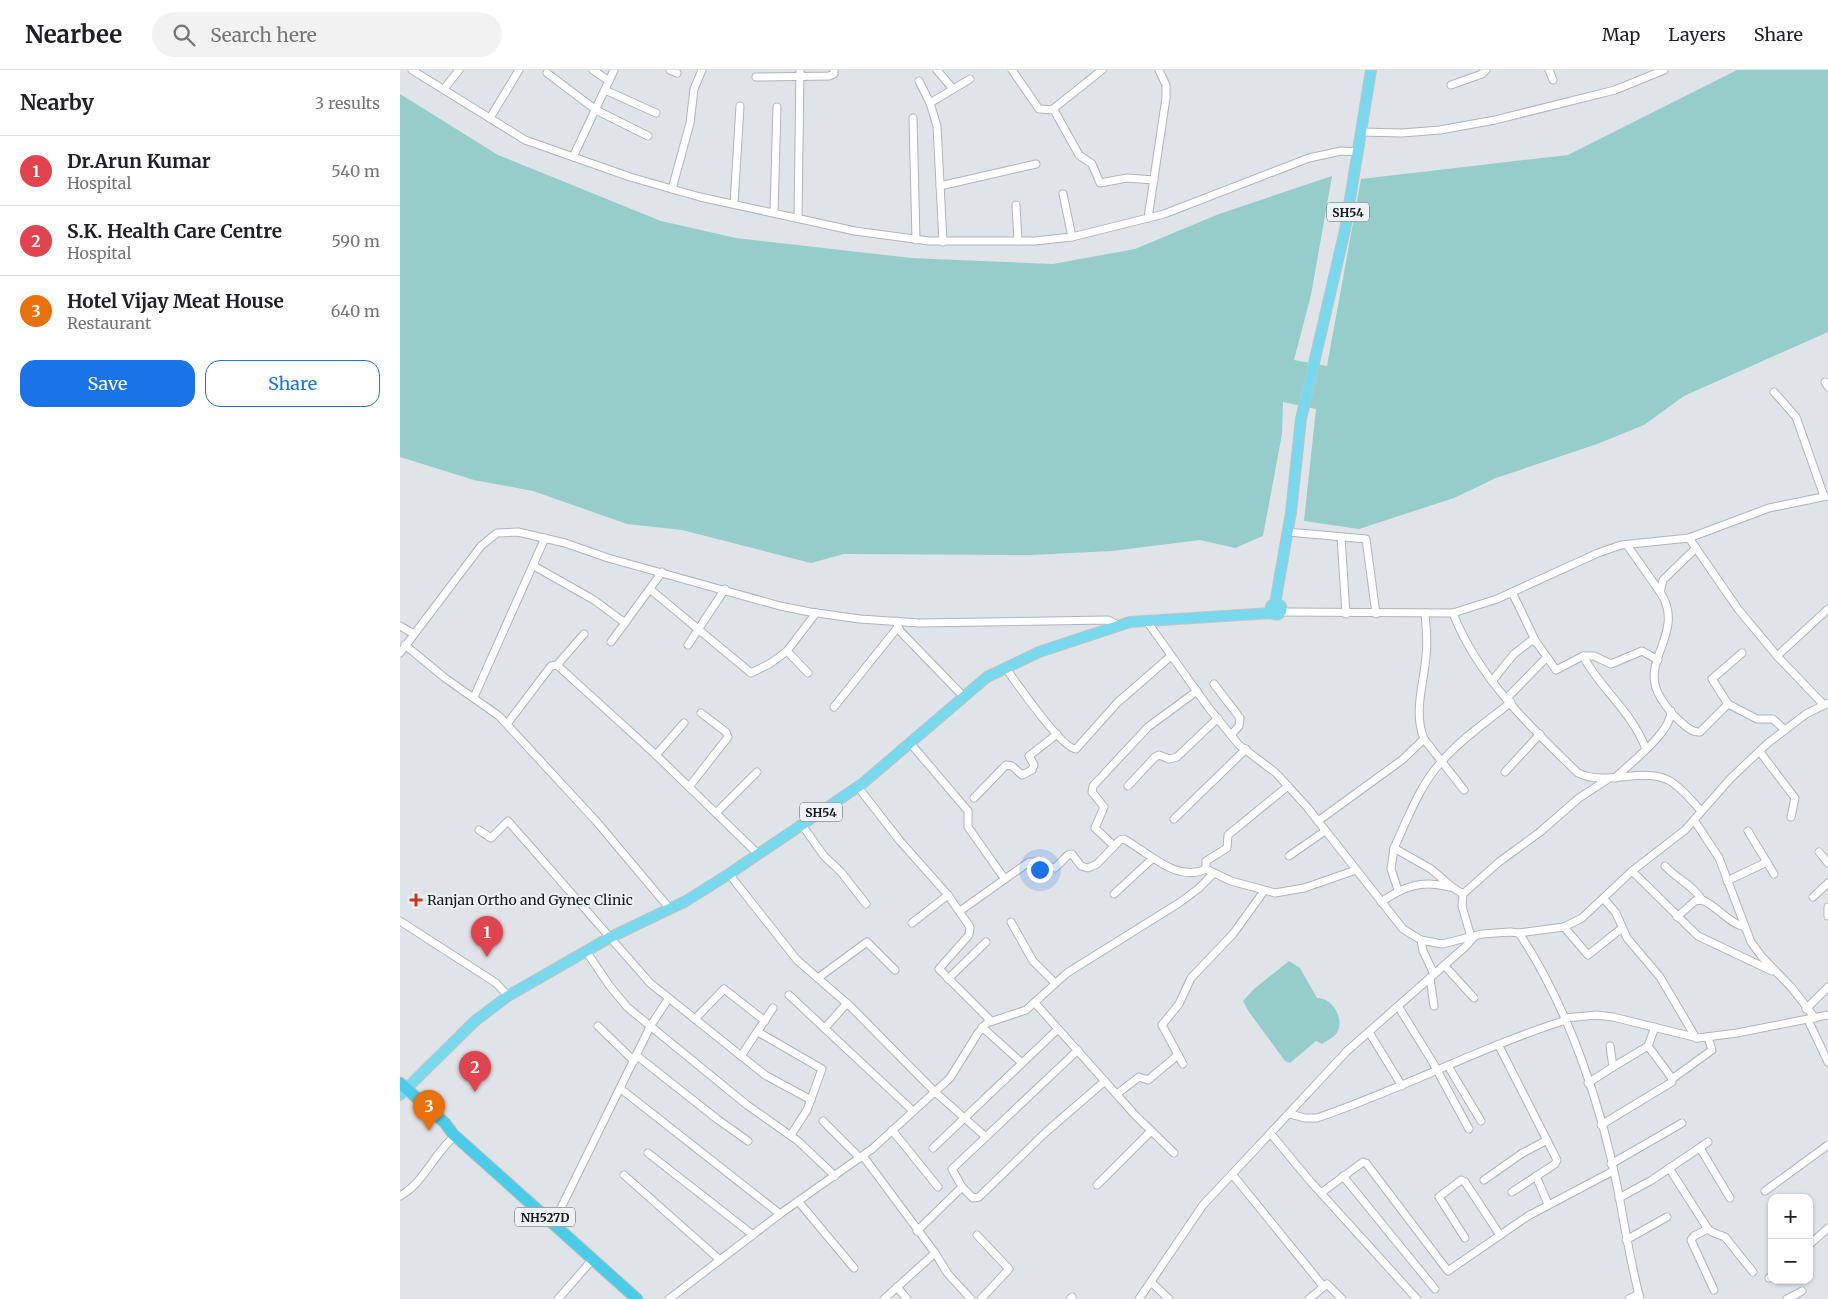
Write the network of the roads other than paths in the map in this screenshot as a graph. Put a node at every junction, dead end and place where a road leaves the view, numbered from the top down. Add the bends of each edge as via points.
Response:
1 (412, 70) edge
2 (460, 70) edge
3 (519, 70) edge
4 (594, 70) edge
5 (614, 70) edge
6 (702, 70) edge
7 (834, 70) edge
8 (937, 70) edge
9 (1012, 70) edge
10 (1102, 70) edge
11 (1159, 70) edge
12 (1371, 70) edge
13 (1486, 70) edge
14 (1549, 70) edge
15 (1664, 70) edge
16 (546, 73) dead end
17 (800, 73) edge
18 (756, 77) dead end
19 (970, 79) dead end
20 (1553, 80) dead end
21 (609, 81) junction
22 (919, 81) dead end
23 (1451, 85) dead end
24 (444, 89) junction
25 (953, 89) junction
26 (605, 90) junction
27 (930, 103) junction
28 (740, 106) dead end
29 (777, 107) dead end
30 (1052, 109) junction
31 (596, 110) junction
32 (656, 113) dead end
33 (490, 118) junction
34 (913, 118) dead end
35 (1362, 132) junction
36 (648, 136) dead end
37 (1359, 152) junction
38 (573, 157) junction
39 (1036, 164) dead end
40 (1154, 180) junction
41 (940, 186) junction
42 (672, 189) junction
43 (1063, 194) dead end
44 (734, 204) junction
45 (1016, 205) dead end
46 (774, 212) junction
47 (798, 218) junction
48 (1148, 218) junction
49 (1072, 236) junction
50 (916, 240) junction
51 (1018, 241) junction
52 (943, 242) junction
53 (1774, 392) dead end
54 (1826, 496) edge
55 (1288, 532) junction
56 (1341, 537) junction
57 (545, 538) junction
58 (1689, 538) junction
59 (1627, 545) junction
60 (1696, 548) junction
61 (534, 566) junction
62 (662, 572) junction
63 (724, 589) junction
64 (651, 590) junction
65 (1512, 592) junction
66 (1660, 592) junction
67 (1828, 608) edge
68 (1276, 610) junction
69 (816, 613) junction
70 (1425, 613) junction
71 (1453, 613) junction
72 (1346, 614) junction
73 (1376, 614) junction
74 (1146, 620) junction
75 (625, 623) junction
76 (897, 624) junction
77 (1118, 625) junction
78 (400, 626) edge
79 (699, 628) junction
80 (414, 634) junction
81 (584, 634) dead end
82 (612, 642) dead end
83 (1536, 642) junction
84 (688, 645) dead end
85 (405, 646) junction
86 (787, 651) junction
87 (400, 653) edge
88 (1742, 653) dead end
89 (1172, 656) junction
90 (1583, 656) junction
91 (1777, 656) junction
92 (1547, 657) junction
93 (1658, 660) junction
94 (557, 665) junction
95 (1005, 667) junction
96 (808, 673) dead end
97 (1492, 681) junction
98 (1214, 684) dead end
99 (1197, 691) junction
100 (474, 697) junction
101 (964, 698) junction
102 (1509, 700) junction
103 (1826, 703) edge
104 (1728, 704) junction
105 (834, 707) dead end
106 (1671, 711) junction
107 (701, 713) dead end
108 (1218, 718) junction
109 (684, 723) dead end
110 (507, 724) junction
111 (1785, 730) junction
112 (1056, 734) junction
113 (1540, 734) junction
114 (1231, 735) junction
115 (1424, 739) junction
116 (911, 744) junction
117 (1646, 749) junction
118 (1246, 750) junction
119 (1760, 752) junction
120 (656, 755) junction
121 (1442, 760) junction
122 (757, 772) dead end
123 (1505, 772) dead end
124 (1611, 779) junction
125 (1128, 786) dead end
126 (1288, 786) junction
127 (689, 787) junction
128 (858, 787) junction
129 (1464, 790) dead end
130 (974, 798) dead end
131 (1702, 811) junction
132 (716, 813) junction
133 (1791, 817) dead end
134 (1174, 819) dead end
135 (1694, 820) junction
136 (1318, 821) junction
137 (802, 825) junction
138 (480, 830) dead end
139 (1325, 830) junction
140 (1748, 831) dead end
141 (1113, 845) junction
142 (1394, 848) junction
143 (1819, 852) dead end
144 (758, 854) junction
145 (1289, 856) dead end
146 (1153, 858) junction
147 (1767, 862) junction
148 (1828, 863) edge
149 (1665, 866) dead end
150 (1206, 869) junction
151 (1356, 870) junction
152 (1632, 871) junction
153 (729, 874) junction
154 (1213, 874) junction
155 (1774, 874) dead end
156 (1004, 878) junction
157 (1727, 881) junction
158 (1828, 883) edge
159 (1452, 887) junction
160 (1398, 890) junction
161 (1264, 892) junction
162 (1114, 894) dead end
163 (1463, 894) junction
164 (948, 895) junction
165 (1813, 897) dead end
166 (1604, 899) junction
167 (1702, 900) junction
168 (1381, 902) junction
169 (866, 904) dead end
170 (1828, 907) edge
171 (670, 909) junction
172 (960, 911) junction
173 (1828, 916) edge
174 (1678, 917) junction
175 (400, 920) edge
176 (1011, 922) dead end
177 (912, 923) dead end
178 (1564, 927) junction
179 (1744, 927) junction
180 (1622, 928) junction
181 (1520, 933) junction
182 (1473, 936) junction
183 (609, 938) junction
184 (1422, 940) junction
185 (986, 942) dead end
186 (586, 951) junction
187 (1444, 965) junction
188 (895, 970) dead end
189 (1775, 972) junction
190 (1432, 976) junction
191 (818, 978) junction
192 (948, 979) junction
193 (1055, 983) junction
194 (1828, 987) edge
195 (790, 995) dead end
196 (508, 996) junction
197 (668, 998) junction
198 (1474, 998) dead end
199 (846, 1003) junction
200 (1035, 1003) junction
201 (1398, 1006) junction
202 (1434, 1006) dead end
203 (773, 1008) dead end
204 (1806, 1009) junction
205 (1828, 1015) edge
206 (694, 1019) junction
207 (1566, 1019) junction
208 (1811, 1019) junction
209 (765, 1021) junction
210 (991, 1021) junction
211 (651, 1025) junction
212 (598, 1026) dead end
213 (982, 1027) junction
214 (1655, 1027) junction
215 (825, 1028) junction
216 (1058, 1029) junction
217 (758, 1032) junction
218 (1369, 1032) junction
219 (1708, 1037) junction
220 (1696, 1038) junction
221 (1499, 1046) junction
222 (1610, 1046) dead end
223 (1648, 1046) junction
224 (1078, 1050) junction
225 (1178, 1055) junction
226 (741, 1056) junction
227 (635, 1058) junction
228 (1828, 1062) edge
229 (1022, 1063) junction
230 (1184, 1064) dead end
231 (1448, 1066) junction
232 (1613, 1067) junction
233 (1437, 1071) junction
234 (1672, 1079) junction
235 (1106, 1081) junction
236 (1588, 1083) junction
237 (1402, 1086) junction
238 (621, 1089) junction
239 (401, 1091) edge
240 (935, 1092) junction
241 (1117, 1094) junction
242 (811, 1100) junction
243 (913, 1111) junction
244 (1290, 1114) junction
245 (964, 1119) junction
246 (823, 1121) dead end
247 (1481, 1121) dead end
248 (1682, 1123) dead end
249 (1601, 1125) junction
250 (1468, 1129) dead end
251 (892, 1130) junction
252 (1151, 1131) junction
253 (1271, 1134) junction
254 (454, 1135) junction
255 (791, 1135) junction
256 (986, 1137) junction
257 (748, 1140) dead end
258 (1547, 1140) junction
259 (1708, 1142) dead end
260 (1828, 1146) edge
261 (933, 1148) dead end
262 (1700, 1148) junction
263 (648, 1153) dead end
264 (1174, 1153) dead end
265 (861, 1157) junction
266 (1612, 1167) junction
267 (1669, 1168) junction
268 (1232, 1174) junction
269 (624, 1175) dead end
270 (834, 1176) junction
271 (1343, 1176) junction
272 (1536, 1176) junction
273 (1484, 1180) dead end
274 (1097, 1185) dead end
275 (938, 1187) dead end
276 (962, 1187) junction
277 (1765, 1191) dead end
278 (1512, 1192) dead end
279 (1321, 1193) junction
280 (400, 1196) edge
281 (1619, 1198) junction
282 (1730, 1198) dead end
283 (798, 1201) junction
284 (1548, 1204) junction
285 (780, 1214) junction
286 (1667, 1217) dead end
287 (553, 1224) junction
288 (1708, 1228) junction
289 (1828, 1228) edge
290 (917, 1231) junction
291 (753, 1235) junction
292 (977, 1235) dead end
293 (1500, 1235) junction
294 (1464, 1238) dead end
295 (1626, 1240) junction
296 (1813, 1241) edge
297 (935, 1253) junction
298 (594, 1259) junction
299 (720, 1260) junction
300 (854, 1268) dead end
301 (1753, 1272) dead end
302 (1151, 1282) junction
303 (1323, 1286) junction
304 (897, 1287) junction
305 (1435, 1289) dead end
306 (1714, 1290) dead end
307 (1802, 1291) dead end
308 (1640, 1296) edge
309 (558, 1299) edge
310 (637, 1299) edge
311 (669, 1299) edge
312 (884, 1299) edge
313 (907, 1299) edge
314 (971, 1299) edge
315 (981, 1299) edge
316 (1139, 1299) edge
317 (1169, 1299) edge
318 (1309, 1299) edge
319 (1342, 1299) edge
320 (1417, 1299) edge
321 (1629, 1299) edge
322 (1787, 1299) edge

1 - 24 street
2 - 24 street
3 - 33 street
4 - 21 street
5 - 21 street
6 - 42 street via 694,89 690,123
7 - 17 street via 832,76
8 - 25 street
9 - 30 street via 1039,108
10 - 30 street
11 - 40 street via 1166,85 1166,98
12 - 35 main road, SH54
13 - 23 street
14 - 20 street
15 - 35 street via 1615,90 1495,120 1440,130
16 - 31 street
17 - 18 street
17 - 47 street
19 - 25 street
21 - 26 street
22 - 27 street
24 - 33 street
25 - 27 street
26 - 31 street
26 - 32 street
27 - 41 street via 937,126
28 - 44 street
29 - 46 street
30 - 40 street via 1077,153 1091,162 1101,183 1128,178
31 - 36 street
31 - 38 street
33 - 38 street via 525,140
34 - 50 street
35 - 37 main road, SH54
37 - 48 street via 1340,151 1309,158 1211,198
37 - 55 main road, SH54 via 1345,230 1301,419
38 - 42 street
39 - 41 street
40 - 48 street
41 - 52 street
42 - 44 street
43 - 49 street
44 - 46 street
45 - 51 street
46 - 47 street
47 - 50 street
48 - 49 street
49 - 51 street
50 - 52 street
51 - 52 street
53 - 54 street via 1796,417
54 - 58 street via 1769,508
55 - 56 street
55 - 68 main road, SH54
56 - 72 street
56 - 73 street via 1366,539
57 - 61 street
57 - 62 street
57 - 80 street via 506,532 490,537
58 - 59 street
58 - 60 street
59 - 65 street via 1598,553
59 - 66 street
60 - 66 street via 1664,580
60 - 91 street
61 - 75 street via 594,600
61 - 100 street
62 - 63 street
62 - 64 street
63 - 69 street
63 - 79 street
64 - 75 street
64 - 79 street
65 - 71 street
65 - 83 street
66 - 93 street via 1666,600 1668,628
67 - 91 street
68 - 72 street
68 - 74 main road, SH54
69 - 76 street
69 - 86 street
70 - 71 street
70 - 73 street
70 - 115 street via 1426,656 1418,707
71 - 97 street
72 - 73 street
74 - 77 main road, SH54
74 - 89 street
75 - 82 street
76 - 77 street via 1108,620
76 - 101 street
76 - 105 street
77 - 95 main road, SH54
78 - 80 street
79 - 84 street
79 - 86 street via 751,673
80 - 85 street
81 - 94 street
83 - 92 street
83 - 97 street via 1529,641
85 - 87 street
85 - 100 street
86 - 96 street
88 - 104 street via 1712,679
89 - 99 street
89 - 112 street via 1116,703 1076,749
90 - 92 street via 1556,670
90 - 93 street via 1591,655 1611,664 1642,651
90 - 117 street via 1637,728
91 - 103 street
92 - 102 street
93 - 106 street via 1655,684
94 - 110 street via 551,666
94 - 120 street
95 - 101 main road, SH54 via 987,677
95 - 112 street
97 - 102 street
98 - 114 street via 1240,718 1239,726
99 - 108 street
99 - 141 street via 1148,728 1093,786 1092,792 1104,807 1095,828
100 - 110 street
101 - 116 main road, SH54
102 - 113 street
102 - 121 street
103 - 111 street
104 - 106 street via 1698,733 1679,721
104 - 111 street via 1757,719 1774,719
106 - 117 street via 1663,731
107 - 127 street via 728,737
108 - 114 street
108 - 125 street via 1176,757 1154,757
109 - 120 street
110 - 171 street via 596,820
111 - 119 street
112 - 130 street via 1029,756 1034,765 1032,770 1022,775 1006,764
113 - 123 street
113 - 124 street via 1578,773 1586,777
114 - 118 street
115 - 121 street
115 - 136 street via 1402,760
116 - 128 main road, SH54
116 - 156 street via 968,811 968,827
117 - 124 street
118 - 126 street
118 - 134 street
119 - 131 street
119 - 133 street via 1795,798
120 - 127 street
121 - 129 street
121 - 142 street via 1424,785
122 - 132 street
124 - 131 street via 1661,778 1670,782
124 - 163 street via 1573,803
126 - 136 street
126 - 150 street via 1228,835 1228,848 1206,861
127 - 132 street
128 - 137 main road, SH54
128 - 164 street
131 - 135 street
132 - 144 street
135 - 152 street
135 - 157 street via 1719,858
136 - 139 street
137 - 144 main road, SH54
137 - 169 street
138 - 183 street via 491,838 508,822
139 - 145 street
139 - 151 street
140 - 147 street
141 - 146 street via 1124,840
141 - 156 street via 1092,867 1081,866 1072,854 1055,868 1029,862
142 - 159 street via 1431,869
142 - 160 street via 1391,869
143 - 148 street
144 - 153 main road, SH54
146 - 150 street via 1186,873
146 - 162 street
147 - 155 street
147 - 157 street
149 - 167 street via 1676,878 1693,888
150 - 154 street
151 - 161 street via 1304,888
151 - 168 street
152 - 166 street
152 - 174 street
153 - 171 main road, SH54
153 - 191 street via 797,960
154 - 161 street
154 - 193 street via 1179,903
156 - 172 street
157 - 179 street
158 - 165 street
159 - 160 street via 1428,882
159 - 163 street
160 - 168 street
161 - 225 street via 1233,934 1191,978 1179,1004 1162,1024
163 - 182 street via 1462,906
164 - 172 street
164 - 177 street
166 - 178 street via 1582,918
166 - 180 street via 1616,913
167 - 174 street via 1695,901
167 - 179 street via 1729,922
168 - 184 street via 1403,929
170 - 173 street
171 - 183 main road, SH54
172 - 192 street via 971,932 939,967
174 - 189 street via 1710,944
175 - 196 street via 488,978
176 - 193 street via 1033,961
178 - 180 street via 1588,955
178 - 181 street
179 - 189 street via 1756,949
180 - 220 street via 1660,978
181 - 182 street
181 - 207 street
182 - 184 street via 1442,944
182 - 187 street
183 - 186 main road, SH54
183 - 197 street via 636,970
184 - 190 street
185 - 192 street
186 - 196 main road, SH54
186 - 211 street via 617,995
187 - 190 street
187 - 198 street
188 - 191 street via 867,942
189 - 204 street via 1792,988
190 - 201 street
190 - 202 street
191 - 199 street
192 - 210 street
193 - 200 street
194 - 204 street
195 - 215 street
196 - 239 main road, SH54 via 475,1021
197 - 206 street
197 - 211 street
199 - 215 street
199 - 240 street
200 - 210 street via 1018,1014
200 - 216 street
201 - 218 street
201 - 233 street
203 - 209 street
204 - 208 street
205 - 208 street
206 - 209 street via 724,989
206 - 226 street
207 - 214 street via 1597,1015
207 - 221 street
207 - 236 street
208 - 219 street
208 - 228 street
209 - 217 street
210 - 213 street
211 - 227 street
211 - 255 street via 747,1105
212 - 227 street
213 - 229 street
213 - 240 street via 956,1070
214 - 220 street
214 - 223 street
215 - 243 street
216 - 224 street
216 - 229 street
217 - 226 street
217 - 242 street via 821,1068 822,1074
218 - 237 street
218 - 244 street via 1347,1051
219 - 220 street
219 - 234 street via 1712,1050
221 - 231 street
221 - 258 street
222 - 232 street
223 - 232 street
223 - 234 street
224 - 235 street
224 - 256 street
225 - 230 street
225 - 241 street via 1148,1080 1138,1077
226 - 242 street via 777,1082
227 - 238 street
227 - 257 street
229 - 245 street
231 - 233 street
231 - 247 street
232 - 236 street
233 - 237 street
233 - 250 street
234 - 249 street via 1669,1085
235 - 241 street
235 - 276 street via 1046,1132 979,1197 973,1198
236 - 249 street
237 - 244 street via 1318,1118
238 - 285 street
238 - 287 street
239 - 254 highway, NH527D via 445,1123
240 - 243 street
240 - 245 street
241 - 252 street
242 - 255 street
243 - 251 street
244 - 253 street
245 - 256 street
245 - 261 street
246 - 265 street
248 - 266 street
249 - 266 street
251 - 265 street
251 - 275 street
252 - 264 street
252 - 274 street
253 - 268 street
253 - 279 street
254 - 280 street via 426,1172
254 - 287 highway, NH527D
255 - 270 street
256 - 276 street via 952,1170
258 - 272 street via 1557,1162
258 - 273 street
259 - 262 street
260 - 277 street
262 - 267 street
262 - 282 street
263 - 291 street
265 - 270 street
265 - 290 street
266 - 281 street
266 - 284 street
267 - 281 street
267 - 288 street
268 - 302 street via 1203,1205
268 - 303 street
269 - 299 street
270 - 283 street
271 - 279 street
271 - 293 street via 1366,1163 1448,1271
271 - 305 street
272 - 278 street
272 - 284 street
276 - 290 street
279 - 320 street
281 - 295 street
283 - 285 street
283 - 300 street
284 - 293 street
285 - 291 street
286 - 295 street
287 - 298 highway, NH527D
288 - 301 street via 1725,1236
288 - 306 street via 1691,1240
289 - 296 street
290 - 297 street
291 - 299 street
292 - 315 street via 1009,1269
293 - 294 street via 1461,1180 1439,1197
295 - 308 street
297 - 304 street
297 - 314 street via 948,1274
298 - 309 street
298 - 310 highway, NH527D
299 - 311 street
302 - 316 street
302 - 317 street
303 - 318 street
303 - 319 street via 1329,1285
304 - 312 street
304 - 313 street
307 - 322 street
308 - 321 street

